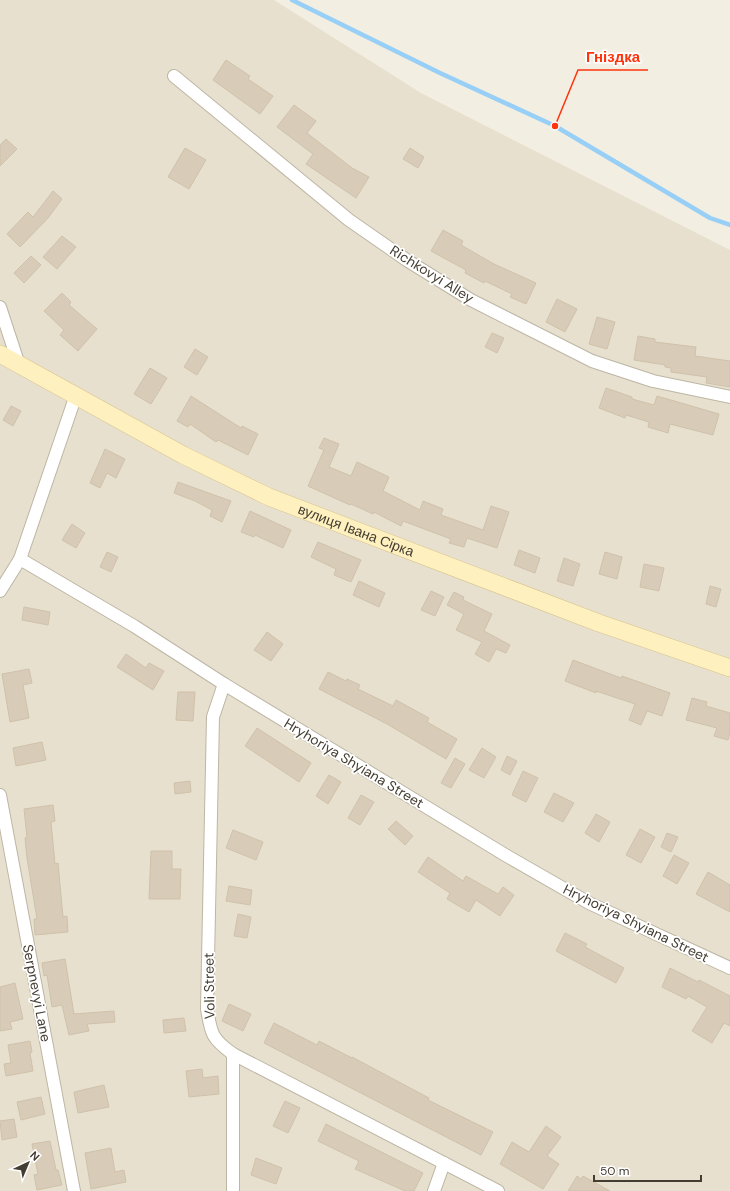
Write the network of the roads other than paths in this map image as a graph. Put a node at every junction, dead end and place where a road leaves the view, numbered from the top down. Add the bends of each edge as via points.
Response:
1 (174, 76) dead end
2 (0, 307) edge
3 (0, 354) edge
4 (19, 364) junction
5 (76, 395) junction
6 (730, 397) edge
7 (20, 559) junction
8 (0, 590) edge
9 (730, 668) edge
10 (224, 684) junction
11 (0, 795) edge
12 (730, 968) edge
13 (233, 1054) junction
14 (444, 1163) junction
15 (74, 1191) edge
16 (233, 1191) edge
17 (434, 1191) edge
18 (498, 1191) edge

1 - 6 street, Richkovyi Alley via 349,220 471,300 592,361 653,381
2 - 4 street
3 - 4 street, вулиця Івана Сірка
4 - 5 street, вулиця Івана Сірка
5 - 7 street
5 - 9 street, вулиця Івана Сірка via 183,455 269,497 592,620
7 - 8 street
7 - 10 street, Hryhoriya Shyiana Street via 134,626
10 - 12 street, Hryhoriya Shyiana Street via 589,903
10 - 13 street, Voli Street via 213,717 207,1009 210,1032 219,1044
11 - 15 street, Serpnevyi Lane
13 - 14 street, Voli Street
13 - 16 street
14 - 17 street
14 - 18 street, Voli Street

